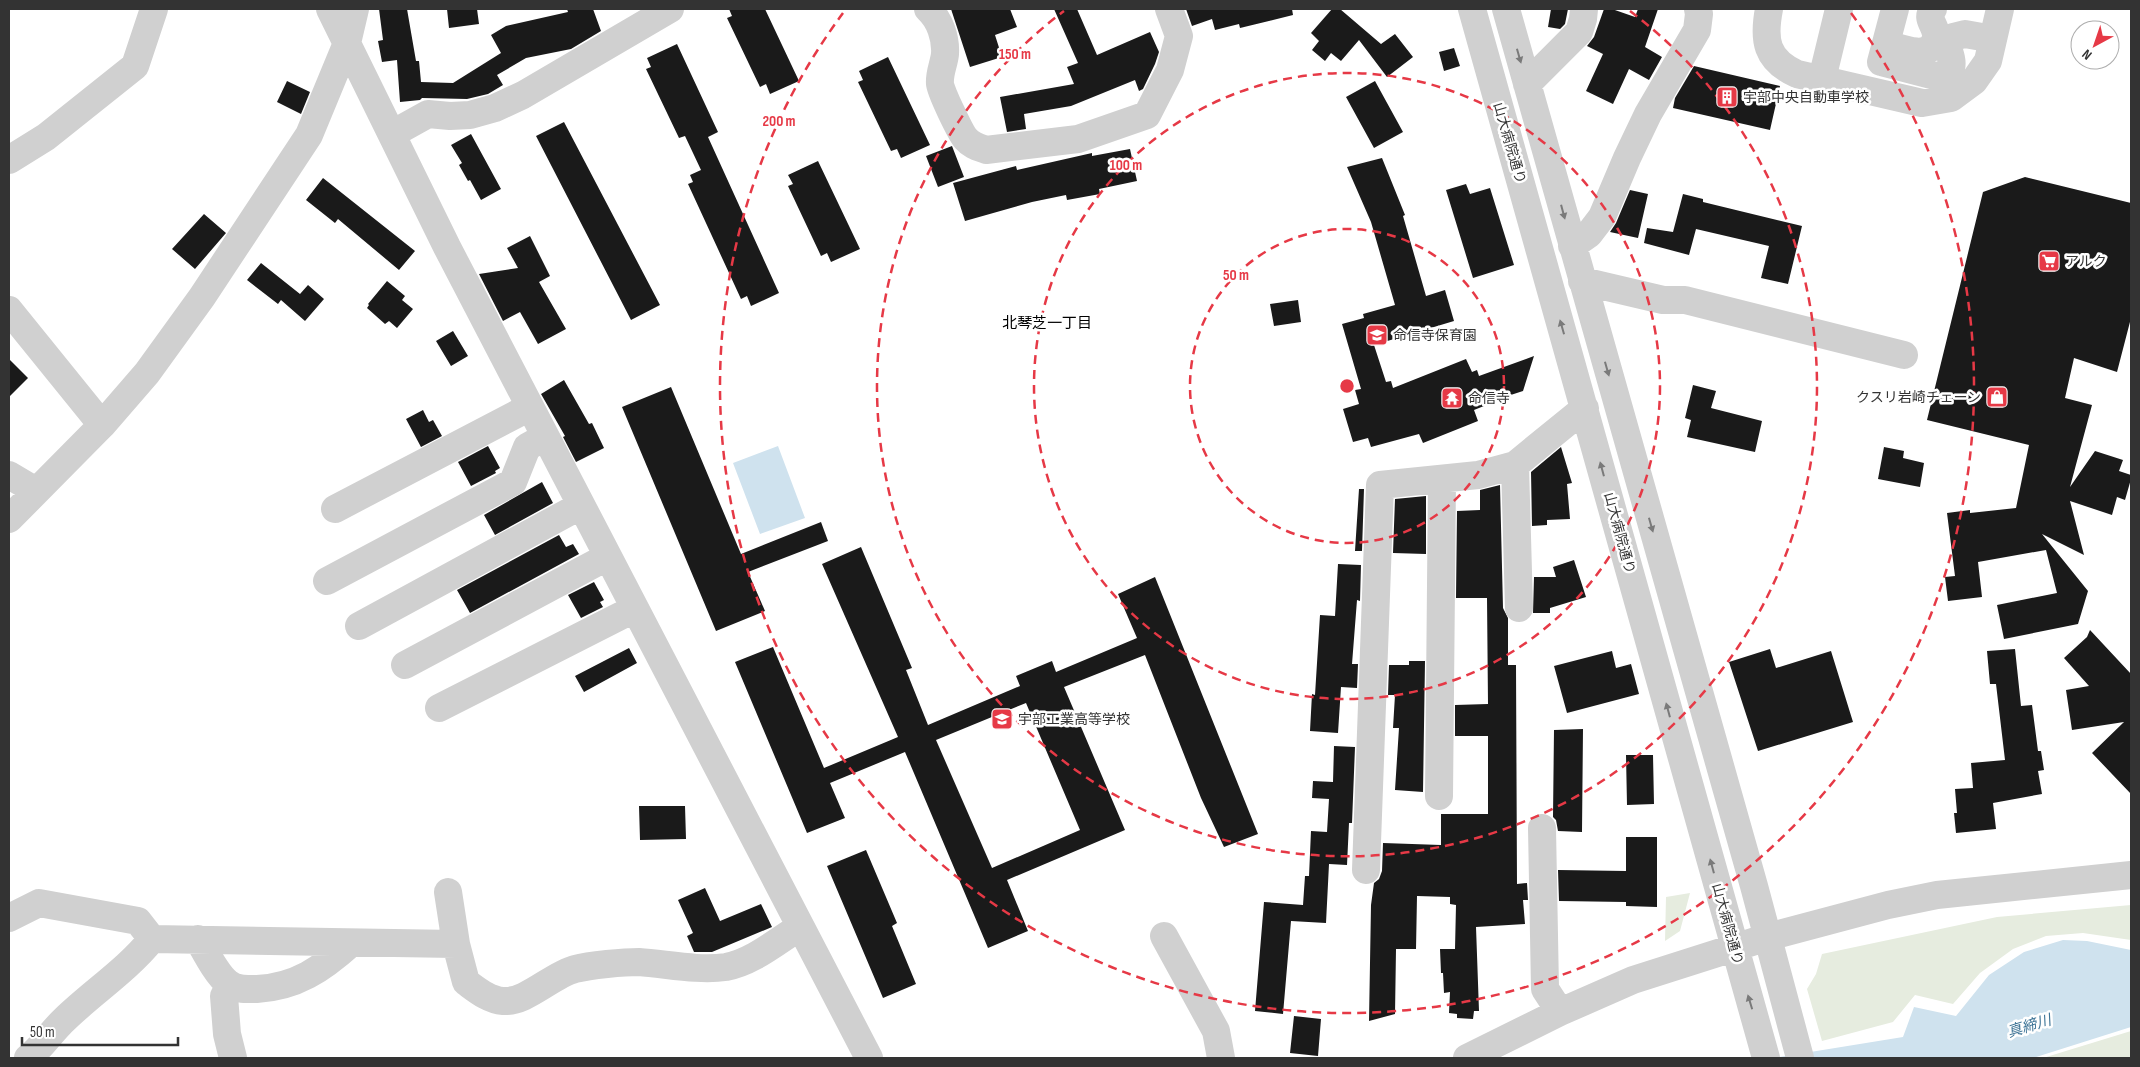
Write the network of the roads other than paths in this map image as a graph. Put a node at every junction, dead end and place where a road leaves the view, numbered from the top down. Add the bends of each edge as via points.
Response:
1 (154, 9) edge
2 (330, 9) edge
3 (354, 9) edge
4 (670, 9) edge
5 (928, 9) edge
6 (1170, 9) edge
7 (1472, 9) edge
8 (1506, 9) edge
9 (1584, 9) edge
10 (1698, 9) edge
11 (1769, 9) edge
12 (1838, 9) edge
13 (1895, 9) edge
14 (1933, 9) edge
15 (1999, 9) edge
16 (1993, 39) junction
17 (347, 43) junction
18 (1884, 53) junction
19 (1822, 79) junction
20 (1527, 84) junction
21 (1874, 93) junction
22 (392, 134) junction
23 (9, 160) edge
24 (1572, 246) junction
25 (1582, 281) junction
26 (9, 310) edge
27 (1904, 355) dead end
28 (530, 407) junction
29 (1585, 408) junction
30 (102, 425) junction
31 (546, 436) junction
32 (1515, 465) junction
33 (9, 475) edge
34 (1442, 480) junction
35 (36, 491) junction
36 (580, 506) junction
37 (335, 508) dead end
38 (9, 519) edge
39 (607, 557) junction
40 (327, 582) dead end
41 (1519, 608) dead end
42 (634, 609) junction
43 (359, 626) dead end
44 (405, 665) dead end
45 (439, 708) dead end
46 (1439, 796) dead end
47 (1542, 828) dead end
48 (1366, 870) dead end
49 (2131, 875) edge
50 (448, 892) dead end
51 (9, 918) edge
52 (800, 928) junction
53 (1164, 936) dead end
54 (1768, 937) junction
55 (198, 938) junction
56 (152, 939) junction
57 (351, 943) junction
58 (456, 944) junction
59 (1734, 947) junction
60 (231, 985) junction
61 (1560, 1012) junction
62 (1798, 1051) edge
63 (1765, 1053) edge
64 (28, 1058) edge
65 (234, 1058) edge
66 (869, 1058) edge
67 (1221, 1058) edge
68 (1467, 1058) edge

1 - 23 street via 135,66 46,137
2 - 17 street
3 - 17 street
4 - 22 street via 495,108 470,115 428,114
5 - 6 street via 944,35 945,55 940,86 964,138 986,150 1078,139 1148,115 1170,70 1179,36
29 -> 7 street, 山大病院通り
8 -> 20 street
9 - 20 street via 1579,32
10 - 24 street via 1697,30 1648,114 1602,217 1589,234
11 - 19 street via 1765,30 1772,55 1787,70
12 - 19 street
13 - 18 street
14 - 18 street via 1930,20 1936,40 1931,48 1924,52
15 - 16 street
16 - 18 street via 1965,34 1953,37 1948,48 1952,65 1943,75 1935,76
16 - 21 street via 1982,71 1963,91 1951,98 1922,103
17 - 22 street
17 - 30 street via 309,134 196,305 147,373
18 - 21 street
19 - 21 street
20 -> 24 street
22 - 28 street
24 - 25 street
25 - 27 street via 1662,300 1685,300
25 -> 54 street
26 - 30 street
28 - 31 street
28 - 37 street
29 - 32 street
59 -> 29 street, 山大病院通り
30 - 35 street
31 - 36 street
31 - 40 street via 527,447 513,482
32 - 34 street
32 - 41 street
33 - 35 street
34 - 46 street
34 - 48 street via 1380,485
35 - 38 street
36 - 39 street
36 - 43 street
39 - 42 street
39 - 44 street
42 - 45 street
42 - 52 street
47 - 61 street via 1545,989
49 - 54 street via 1937,895
50 - 58 street
51 - 56 street via 39,903 138,921
52 - 58 street via 744,962 726,967 637,962 577,968 561,973 520,998 504,1002 489,997 466,982
52 - 66 street
53 - 67 street via 1216,1030
54 - 59 street
54 - 62 street
55 - 56 street
55 - 57 street
55 - 60 street
56 - 64 street via 138,956 64,1020 40,1049
57 - 58 street
57 - 60 street via 327,965 276,988 239,989
59 - 61 street via 1633,980
63 -> 59 street, 山大病院通り
60 - 65 street via 224,996 227,1034
61 - 68 street

